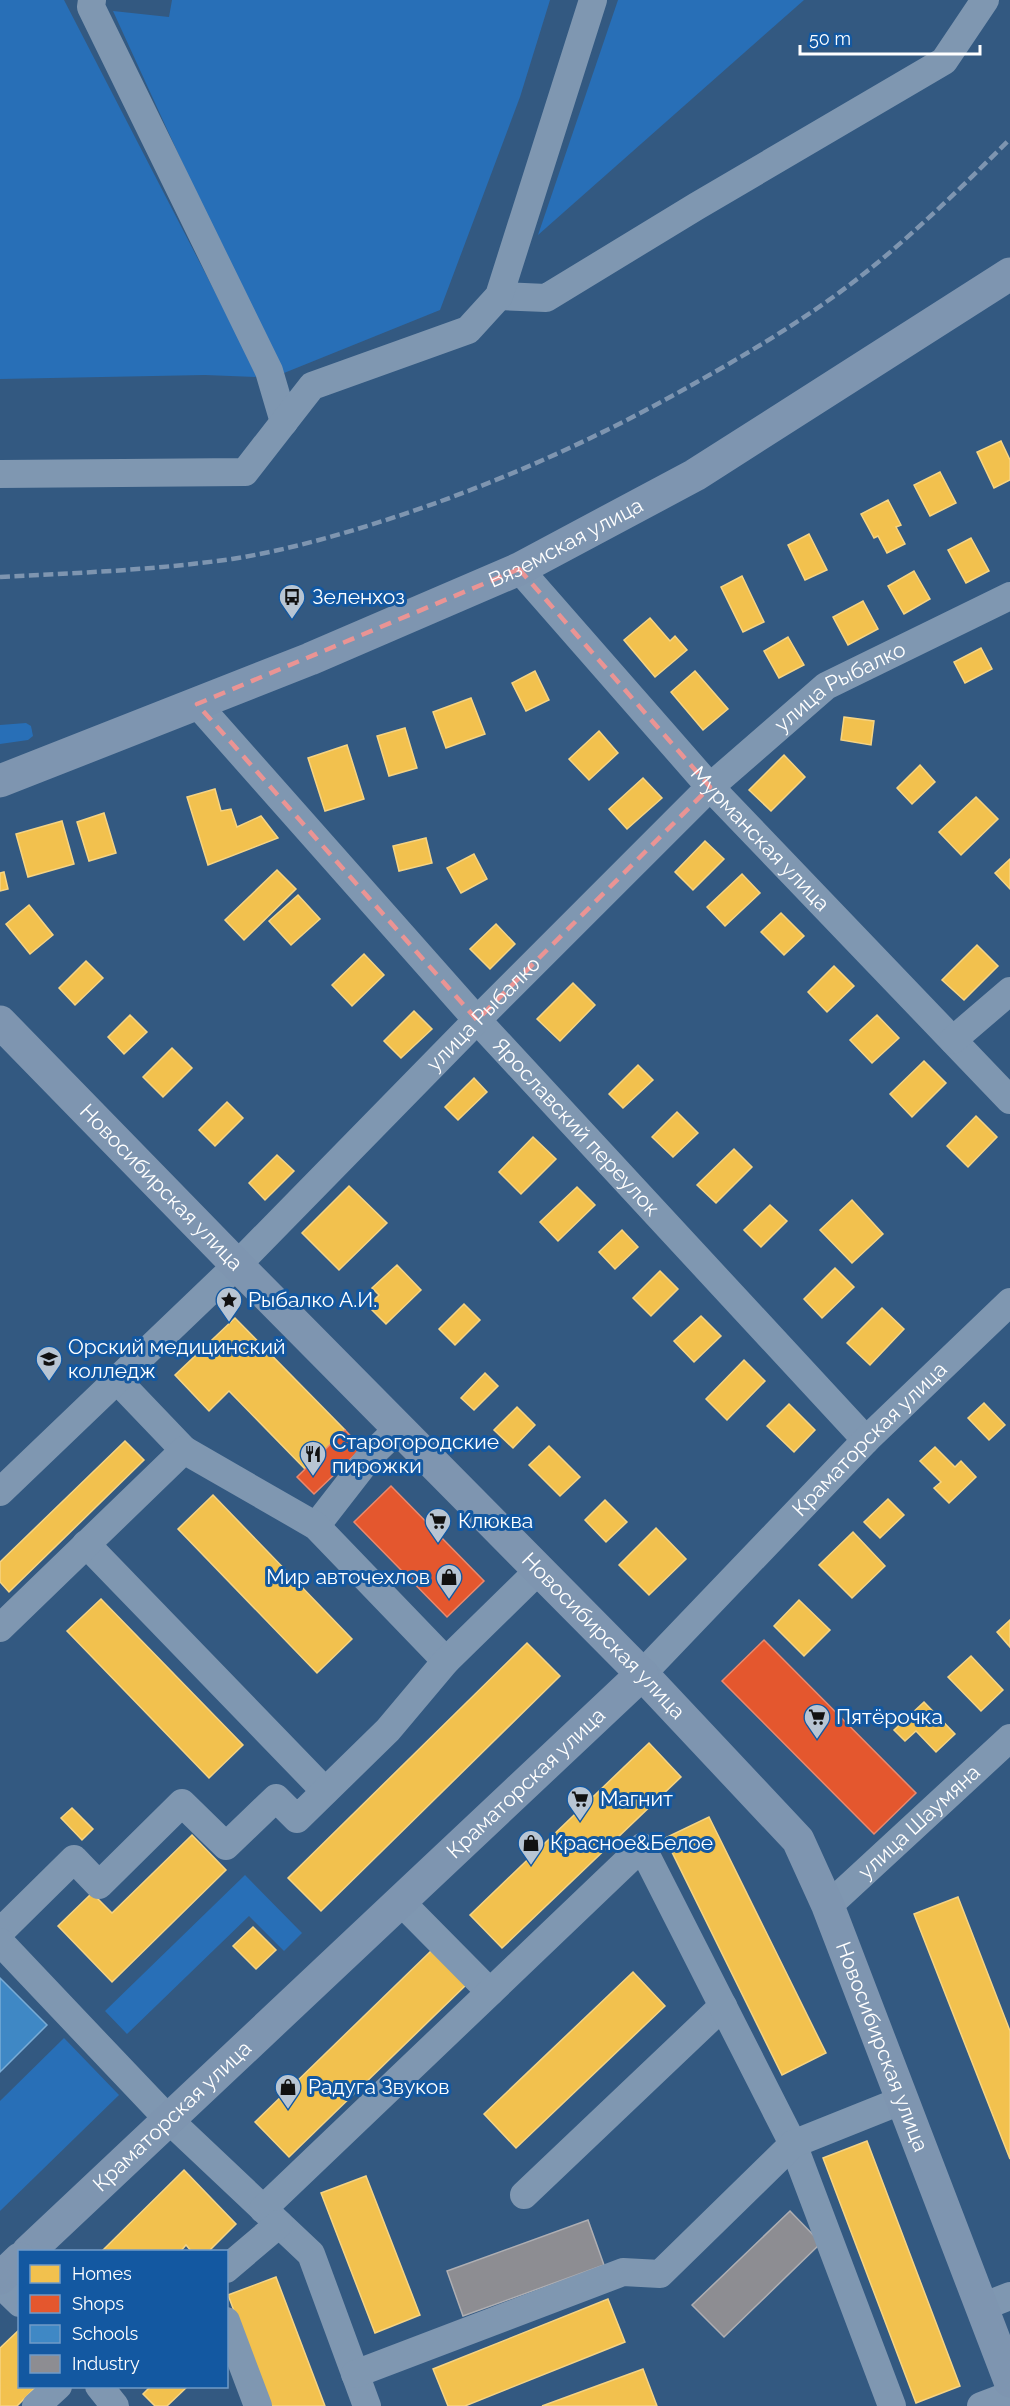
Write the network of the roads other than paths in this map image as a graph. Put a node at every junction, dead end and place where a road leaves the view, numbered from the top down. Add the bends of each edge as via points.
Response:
1 (92, 0) edge
2 (593, 0) edge
3 (985, 0) edge
4 (1010, 274) edge
5 (499, 296) junction
6 (284, 422) junction
7 (0, 474) edge
8 (519, 569) junction
9 (1010, 596) edge
10 (197, 704) junction
11 (86, 746) junction
12 (0, 759) edge
13 (0, 781) edge
14 (710, 787) junction
15 (1010, 991) edge
16 (477, 1020) junction
17 (0, 1022) edge
18 (953, 1040) junction
19 (1010, 1100) edge
20 (237, 1265) junction
21 (1010, 1302) edge
22 (117, 1380) junction
23 (399, 1428) junction
24 (866, 1440) junction
25 (184, 1450) junction
26 (0, 1492) edge
27 (316, 1526) junction
28 (86, 1544) junction
29 (539, 1570) junction
30 (2, 1622) edge
31 (446, 1660) junction
32 (642, 1674) junction
33 (1010, 1737) edge
34 (326, 1791) junction
35 (400, 1901) junction
36 (828, 1906) junction
37 (0, 1932) edge
38 (0, 1942) edge
39 (490, 1992) junction
40 (723, 2006) junction
41 (903, 2100) junction
42 (168, 2119) junction
43 (793, 2144) junction
44 (524, 2195) dead end
45 (271, 2217) junction
46 (30, 2250) edge
47 (18, 2261) edge
48 (228, 2267) edge
49 (0, 2278) edge
50 (0, 2284) edge
51 (18, 2301) edge
52 (996, 2302) edge
53 (228, 2326) edge
54 (356, 2374) junction
55 (1010, 2381) edge
56 (56, 2388) edge
57 (101, 2388) edge
58 (1010, 2395) edge
59 (36, 2406) edge
60 (115, 2406) edge
61 (258, 2406) edge
62 (367, 2406) edge
63 (892, 2406) edge
64 (981, 2406) edge

1 - 6 street via 91,7 269,371
2 - 5 street
3 - 5 street via 944,61 546,298
4 - 8 main road, Вяземская улица via 694,476
5 - 6 street via 468,330 312,386
6 - 7 street via 245,472
8 - 10 main road, Вяземская улица
8 - 14 street, Мурманская улица
9 - 14 street, улица Рыбалко via 826,686
10 - 11 main road, Вяземская улица
10 - 16 street, Ярославский переулок
11 - 12 main road
11 - 13 main road
14 - 16 street, улица Рыбалко
14 - 18 street, Мурманская улица
15 - 18 street
16 - 20 street, улица Рыбалко
16 - 24 street, Ярославский переулок
17 - 20 main road, Новосибирская улица
18 - 19 street, Мурманская улица
20 - 22 street, улица Рыбалко
20 - 23 main road, Новосибирская улица
21 - 24 street, Краматорская улица
22 - 25 street
22 - 26 street, улица Рыбалко
23 - 27 street via 372,1454
23 - 29 main road, Новосибирская улица
24 - 32 street, Краматорская улица
25 - 27 street
25 - 28 street
27 - 31 street
28 - 30 street
28 - 34 street
29 - 31 street
29 - 32 main road, Новосибирская улица
31 - 34 street via 388,1730
32 - 35 main road, Краматорская улица
32 - 36 main road, Новосибирская улица via 798,1840
33 - 36 street, улица Шаумяна
34 - 37 street via 297,1819 276,1798 226,1846 182,1803 99,1885 75,1859
35 - 39 street
35 - 42 main road, Краматорская улица
36 - 41 main road, Новосибирская улица
38 - 42 street
39 - 40 street via 642,1847
39 - 45 street
40 - 43 street
40 - 44 street
41 - 43 street
41 - 52 main road, Новосибирская улица
42 - 45 street
42 - 46 main road, Краматорская улица
43 - 54 street via 660,2274 622,2272
43 - 63 street
45 - 48 street
45 - 54 street via 311,2254
47 - 49 main road
50 - 51 street
52 - 55 main road, Новосибирская улица
53 - 61 street
54 - 62 street
56 - 59 street
57 - 60 street
58 - 64 street

